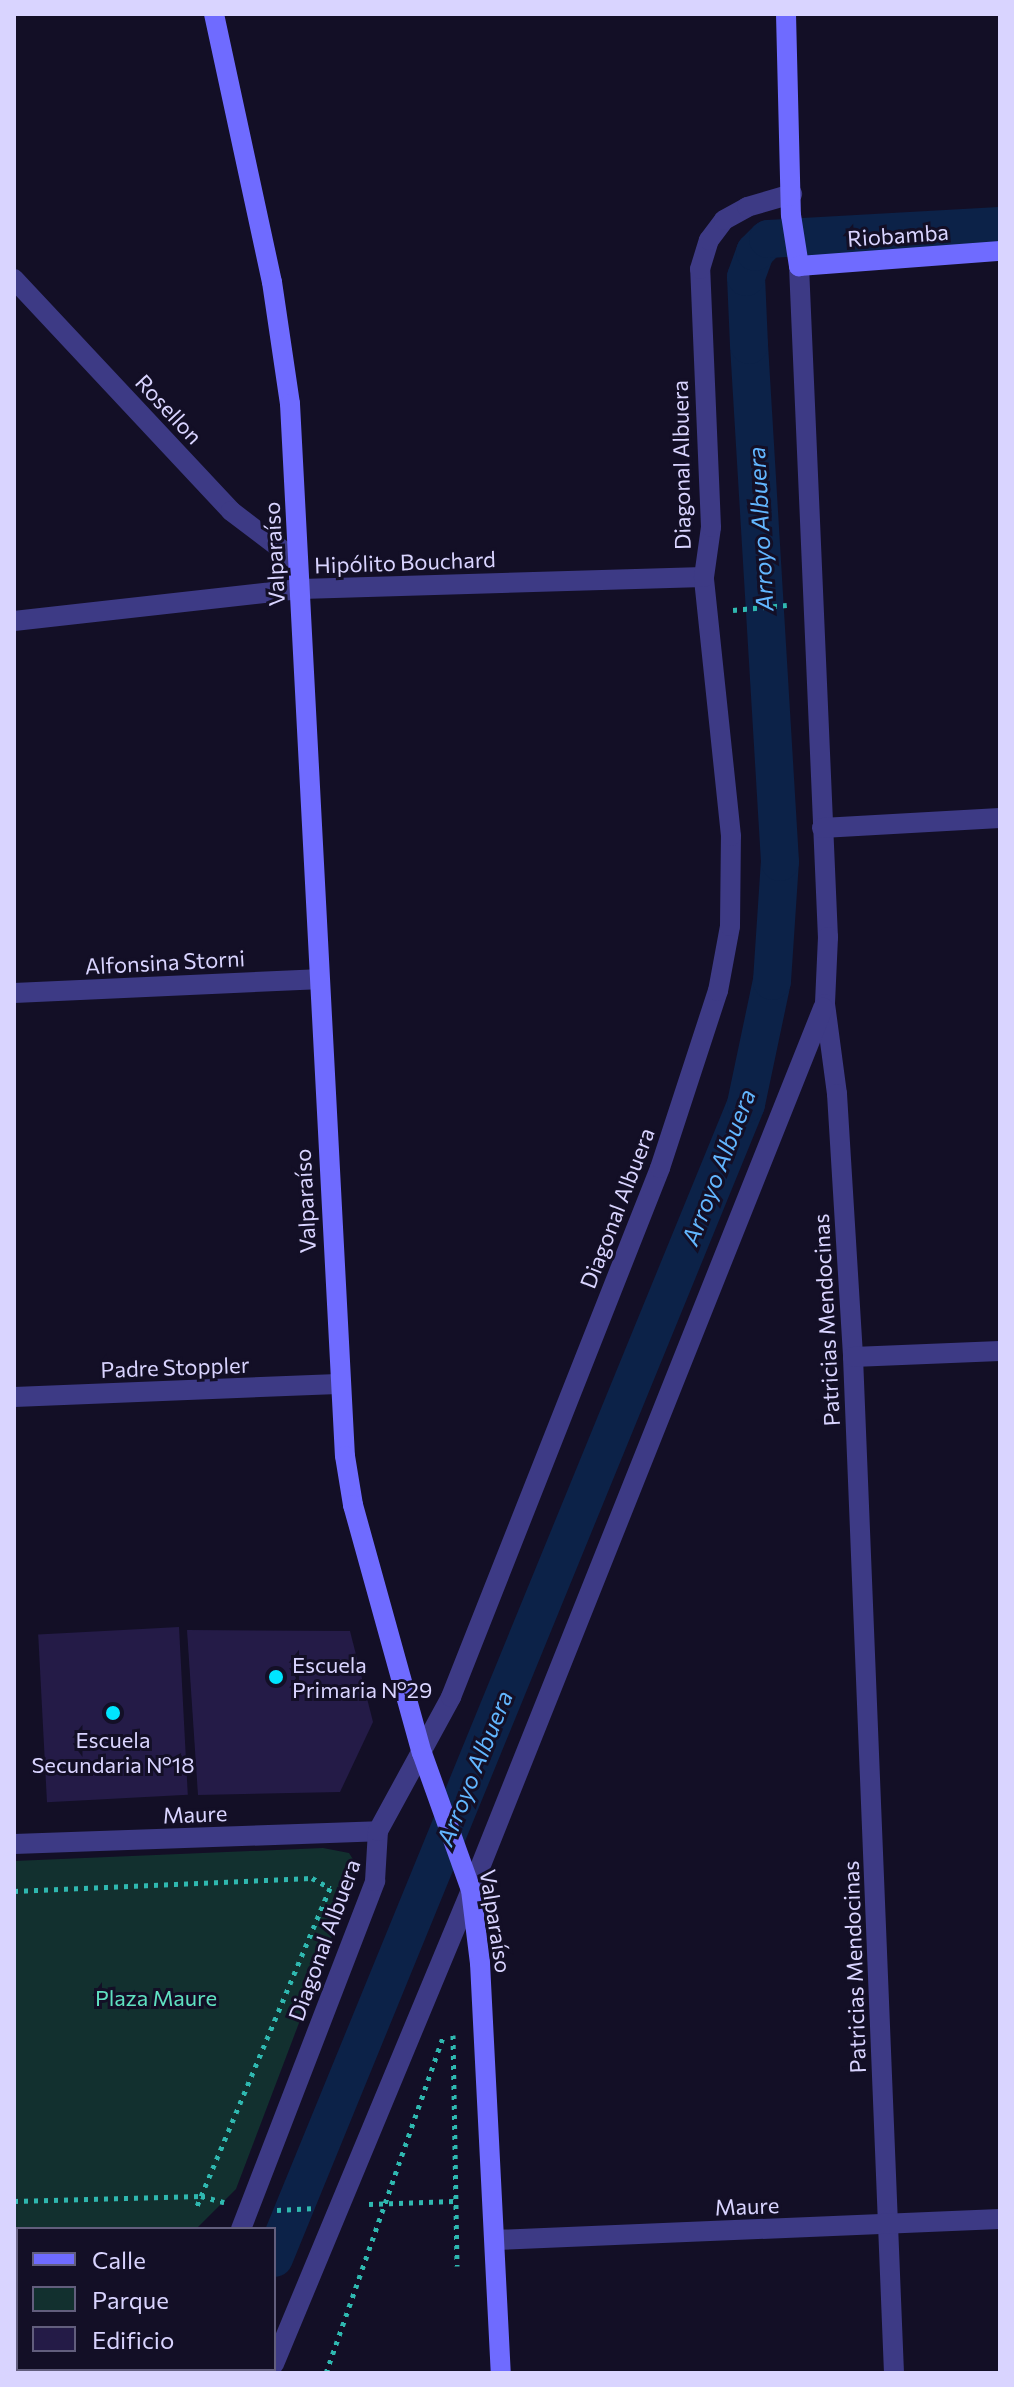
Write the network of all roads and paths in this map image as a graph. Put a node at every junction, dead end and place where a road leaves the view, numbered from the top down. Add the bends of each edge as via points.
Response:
1 (214, 14) edge
2 (786, 14) edge
3 (792, 194) junction
4 (1000, 251) edge
5 (797, 258) junction
6 (14, 279) edge
7 (298, 562) junction
8 (704, 577) junction
9 (301, 589) junction
10 (798, 604) dead end
11 (723, 611) dead end
12 (14, 621) edge
13 (1000, 818) edge
14 (822, 828) junction
15 (317, 979) junction
16 (14, 993) edge
17 (825, 1004) junction
18 (1000, 1351) edge
19 (853, 1357) junction
20 (338, 1384) junction
21 (14, 1397) edge
22 (422, 1753) junction
23 (378, 1831) junction
24 (14, 1844) edge
25 (471, 1890) junction
26 (14, 1891) edge
27 (201, 2196) junction
28 (14, 2201) edge
29 (454, 2201) junction
30 (387, 2203) junction
31 (334, 2206) junction
32 (196, 2208) dead end
33 (257, 2210) junction
34 (1000, 2219) edge
35 (888, 2224) junction
36 (243, 2227) edge
37 (495, 2240) junction
38 (457, 2266) dead end
39 (276, 2358) edge
40 (326, 2373) edge
41 (501, 2373) edge
42 (894, 2373) edge

1 - 7 street, Valparaíso via 283,346
2 - 3 street
3 - 5 street
3 - 8 street, Diagonal Albuera via 724,220 709,240 700,269 711,527
4 - 5 street, Riobamba
5 - 14 street, Patricias Mendocinas
6 - 7 street, Rosellon via 231,511
7 - 9 street, Valparaíso
8 - 9 street, Hipólito Bouchard
8 - 22 street, Diagonal Albuera via 731,836 730,926 718,991 660,1168 451,1697
9 - 12 street, Hipólito Bouchard
9 - 15 street, Valparaíso
10 - 11 path
13 - 14 street
14 - 17 street, Patricias Mendocinas via 828,937
15 - 16 street, Alfonsina Storni
15 - 20 street, Valparaíso
17 - 19 street, Patricias Mendocinas via 837,1094
17 - 25 street
18 - 19 street
19 - 35 street, Patricias Mendocinas
20 - 21 street, Padre Stoppler
20 - 22 street, Valparaíso via 353,1505
22 - 23 street, Diagonal Albuera
22 - 25 street, Valparaíso
23 - 24 street, Maure
23 - 33 street, Diagonal Albuera via 375,1881
25 - 31 street
25 - 37 street, Valparaíso
26 - 27 path via 312,1878 330,1888
27 - 28 path
27 - 32 path
27 - 33 path
29 - 30 path
29 - 30 path via 450,2026
29 - 38 path
30 - 31 path
30 - 40 path
31 - 33 path
31 - 39 street
33 - 36 street, Diagonal Albuera
34 - 35 street, Maure
35 - 37 street, Maure
35 - 42 street, Patricias Mendocinas
37 - 41 street, Valparaíso

